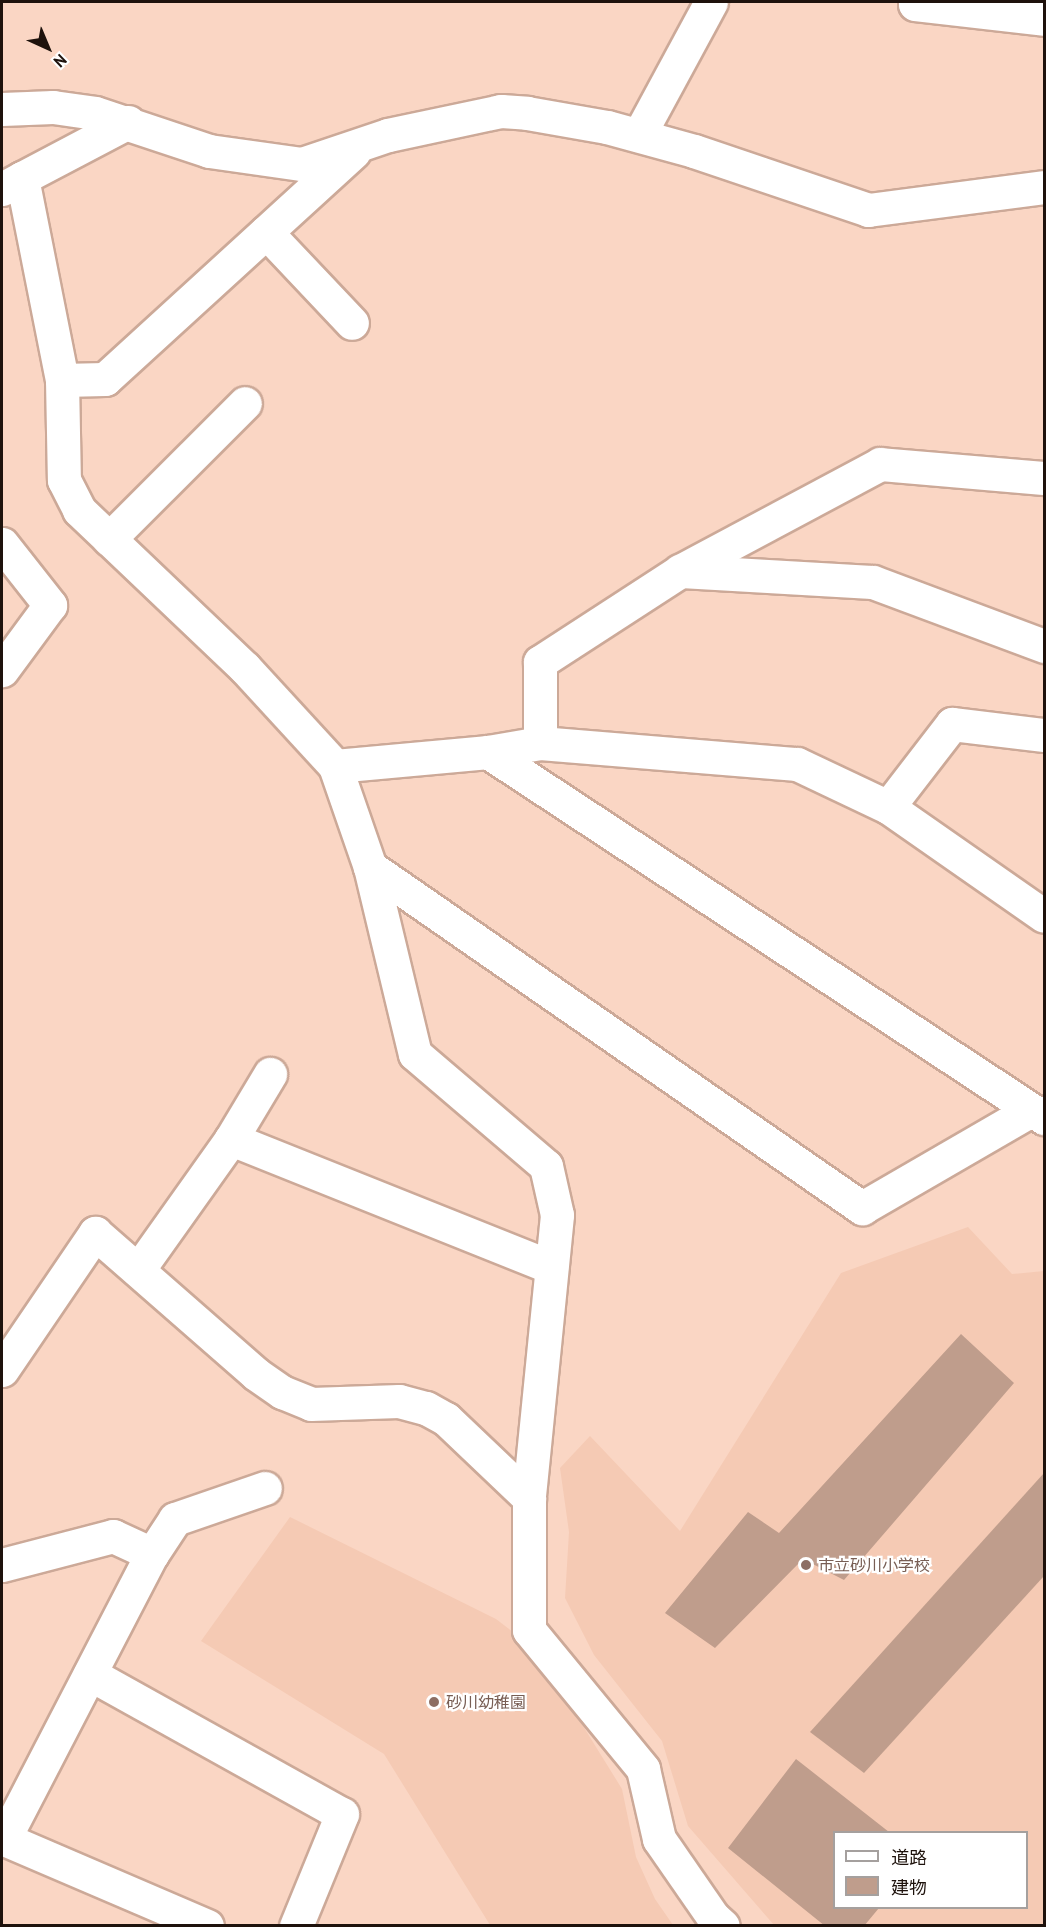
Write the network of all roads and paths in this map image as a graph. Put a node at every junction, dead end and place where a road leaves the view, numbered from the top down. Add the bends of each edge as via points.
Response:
1 (711, 2) edge
2 (916, 2) edge
3 (1044, 19) edge
4 (2, 109) edge
5 (128, 122) junction
6 (639, 135) junction
7 (360, 147) junction
8 (12, 184) edge
9 (1044, 187) edge
10 (266, 232) junction
11 (352, 323) dead end
12 (62, 380) junction
13 (245, 403) dead end
14 (1044, 478) edge
15 (109, 539) junction
16 (2, 543) edge
17 (680, 571) junction
18 (1044, 646) edge
19 (2, 670) edge
20 (1044, 735) edge
21 (540, 743) junction
22 (488, 752) junction
23 (335, 766) junction
24 (888, 807) junction
25 (370, 867) junction
26 (1044, 916) edge
27 (270, 1074) dead end
28 (1038, 1114) edge
29 (231, 1139) junction
30 (551, 1267) junction
31 (138, 1270) junction
32 (2, 1370) edge
33 (265, 1488) dead end
34 (529, 1498) junction
35 (152, 1554) junction
36 (2, 1565) edge
37 (90, 1674) junction
38 (3, 1838) edge
39 (207, 1926) edge
40 (296, 1926) edge
41 (723, 1926) edge

1 - 6 street
2 - 3 street
4 - 5 street via 53,107 95,112
5 - 7 street via 209,151 302,164
5 - 8 street
6 - 7 street via 501,111 388,135
6 - 9 street via 868,210
7 - 10 street
8 - 12 street
10 - 11 street
10 - 12 street via 105,379
12 - 15 street via 64,480 79,510
13 - 15 street
14 - 17 street via 880,464
15 - 23 street via 245,668
16 - 19 street via 50,604
17 - 18 street via 873,582
17 - 21 street via 540,662
20 - 24 street via 952,724
21 - 22 street
21 - 24 street via 796,764
22 - 23 street
22 - 28 street
23 - 25 street
24 - 26 street
25 - 28 street via 862,1208
25 - 30 street via 415,1054 546,1166 557,1215
27 - 29 street
29 - 30 street
29 - 31 street
30 - 34 street
31 - 32 street via 95,1233
31 - 34 street via 256,1374 282,1392 311,1404 399,1401 426,1408 446,1419
33 - 35 street via 175,1519
34 - 41 street via 529,1630 643,1769 659,1839
35 - 36 street via 113,1536
35 - 37 street
37 - 38 street
37 - 40 street via 342,1814
38 - 39 street

